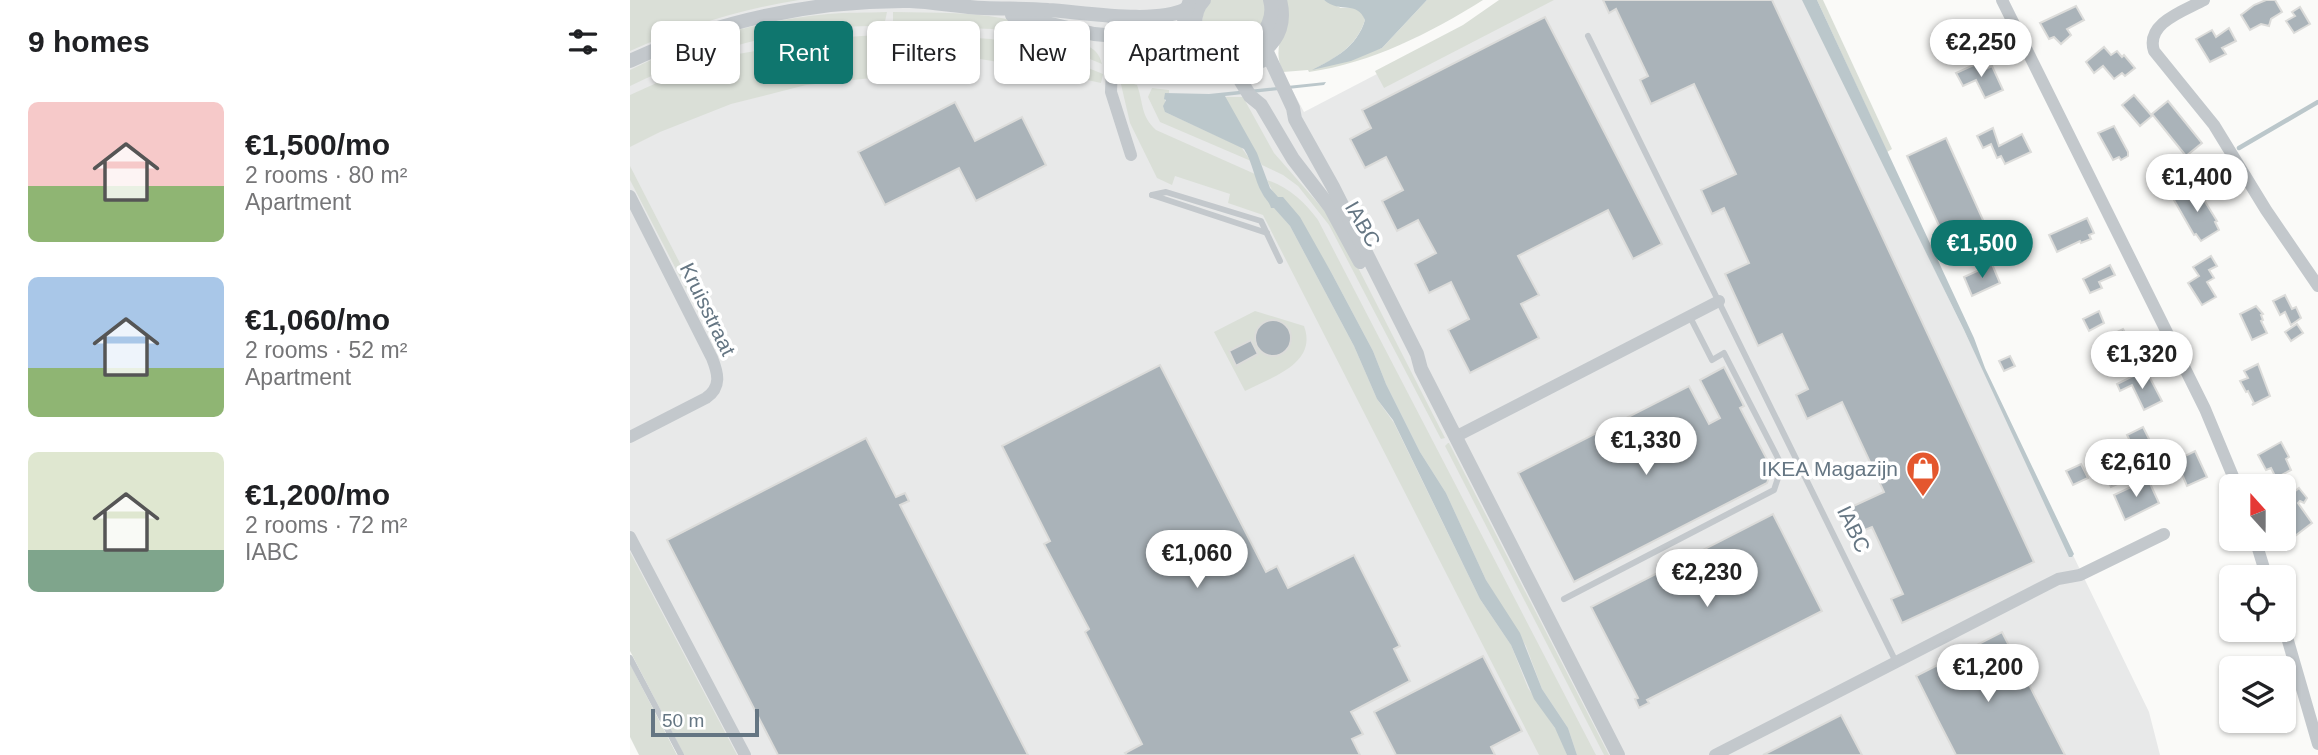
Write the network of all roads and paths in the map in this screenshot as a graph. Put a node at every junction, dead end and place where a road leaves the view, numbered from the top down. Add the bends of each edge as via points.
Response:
1 (1204, 0) edge
2 (1270, 0) edge
3 (1280, 0) edge
4 (2002, 0) edge
5 (2204, 0) edge
6 (893, 1) edge
7 (1188, 4) edge
8 (984, 8) junction
9 (1114, 17) junction
10 (1115, 21) edge
11 (1194, 21) edge
12 (1263, 34) edge
13 (1104, 35) edge
14 (1588, 36) dead end
15 (1263, 52) joint
16 (630, 61) edge
17 (1112, 84) edge
18 (1246, 84) edge
19 (1131, 155) dead end
20 (1152, 195) dead end
21 (630, 196) edge
22 (1280, 261) dead end
23 (2318, 286) edge
24 (1719, 301) junction
25 (1690, 316) junction
26 (1420, 369) junction
27 (630, 437) edge
28 (1455, 437) junction
29 (2232, 474) edge
30 (2164, 534) dead end
31 (630, 537) edge
32 (1564, 598) dead end
33 (2288, 642) edge
34 (630, 657) edge
35 (1896, 662) junction
36 (2318, 744) edge
37 (681, 755) edge
38 (745, 755) edge
39 (1618, 755) edge
40 (1715, 755) edge

1 - 11 street
2 - 12 street via 1271,18
3 - 15 street via 1280,24
4 - 29 street via 2205,409
5 - 23 street via 2157,28 2152,37 2154,51 2214,125
6 - 8 street
6 - 16 street via 830,5 762,17
7 - 9 street via 1168,13
8 - 9 street
8 - 13 street
9 - 10 street
14 - 24 lane, IABC
15 - 26 street, IABC via 1286,112 1295,119 1333,187
17 - 19 street
18 - 26 street, IABC via 1286,149 1330,207
20 - 22 lane via 1166,192 1261,221
21 - 27 street, Kruisstraat via 718,375 713,394
24 - 25 street
24 - 35 lane, IABC
25 - 28 street
25 - 32 lane via 1712,360 1724,354 1782,466 1774,490
26 - 28 street, IABC
28 - 39 street, IABC
30 - 35 street via 2080,575 2058,579
31 - 38 street
33 - 36 street
34 - 37 lane
35 - 40 street

